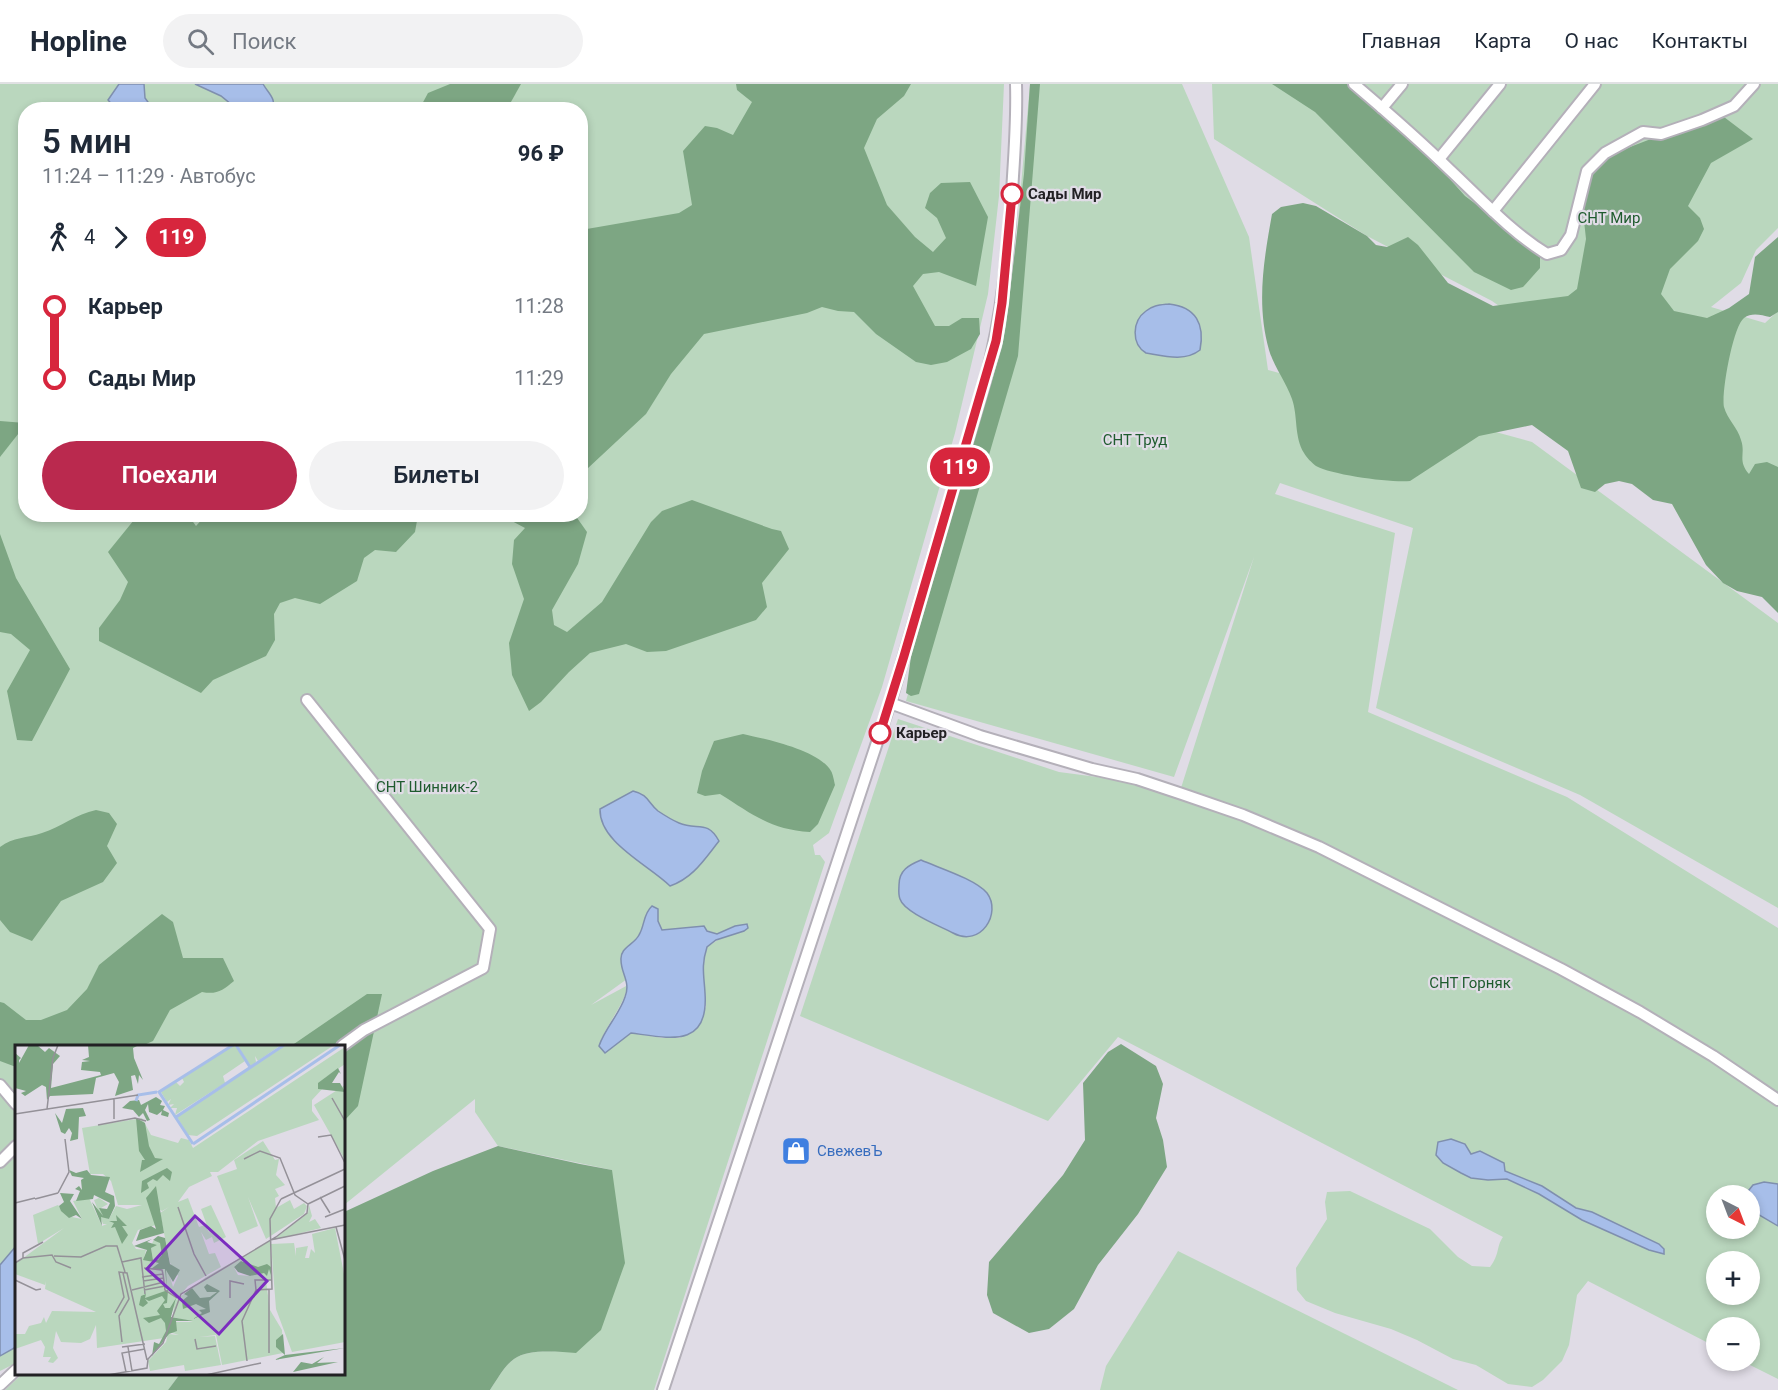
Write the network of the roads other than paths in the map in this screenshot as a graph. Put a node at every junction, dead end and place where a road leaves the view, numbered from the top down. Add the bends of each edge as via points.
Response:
1 (1017, 84) edge
2 (1354, 84) edge
3 (1402, 84) edge
4 (1500, 84) edge
5 (1595, 84) edge
6 (1754, 84) edge
7 (1382, 108) junction
8 (1439, 159) junction
9 (1493, 211) junction
10 (307, 700) dead end
11 (890, 703) junction
12 (345, 1045) edge
13 (0, 1085) edge
14 (1778, 1100) edge
15 (15, 1103) edge
16 (15, 1147) edge
17 (0, 1162) edge
18 (15, 1371) edge
19 (0, 1385) edge
20 (663, 1390) edge

1 - 11 street via 1011,208 996,341
2 - 7 street
3 - 7 street
4 - 8 street
5 - 9 street
6 - 9 street via 1734,106 1661,134 1643,132 1605,153 1587,171 1570,235 1561,250 1547,254
7 - 8 street
8 - 9 street
10 - 12 street via 490,929 483,968 364,1030
11 - 14 street via 980,736 1092,770 1137,779 1243,814 1319,847 1571,974 1713,1056
11 - 20 street
13 - 15 street
16 - 17 street
18 - 19 street

